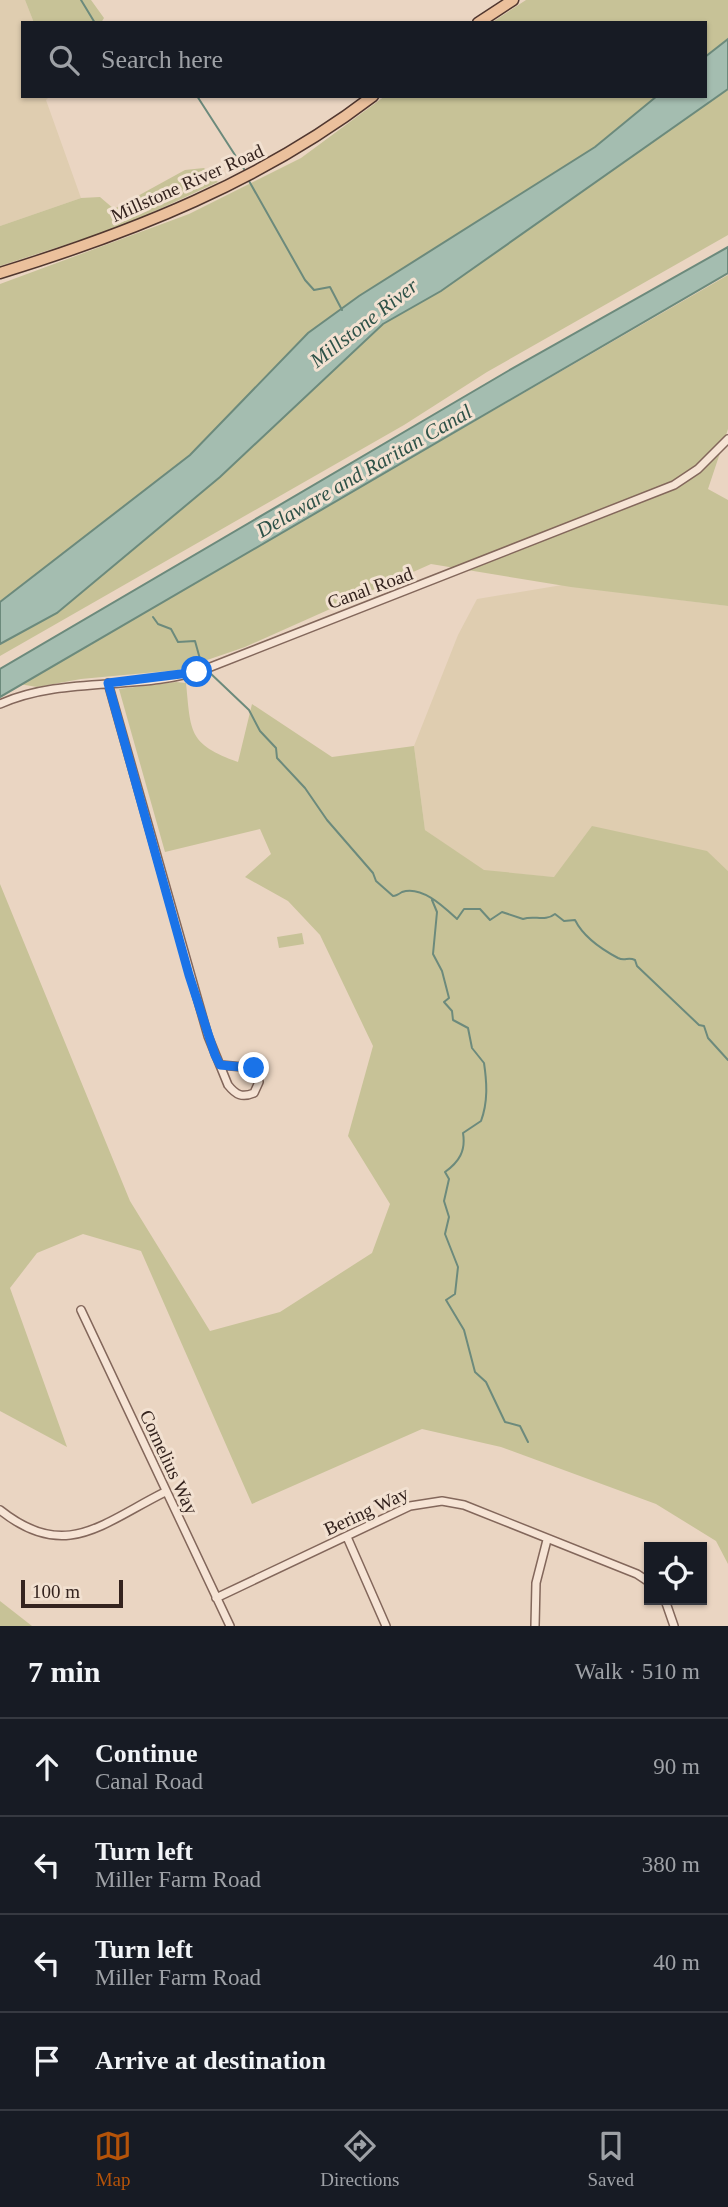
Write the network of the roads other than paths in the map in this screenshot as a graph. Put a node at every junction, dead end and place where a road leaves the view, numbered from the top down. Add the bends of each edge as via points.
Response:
1 (513, 0) edge
2 (481, 21) edge
3 (370, 98) edge
4 (0, 273) edge
5 (728, 439) edge
6 (108, 683) junction
7 (0, 704) edge
8 (220, 1065) junction
9 (81, 1310) dead end
10 (165, 1492) junction
11 (0, 1510) edge
12 (347, 1537) junction
13 (547, 1540) junction
14 (644, 1579) edge
15 (216, 1598) junction
16 (667, 1605) edge
17 (230, 1626) edge
18 (386, 1626) edge
19 (535, 1626) edge
20 (674, 1626) edge

1 - 2 main road
3 - 4 main road, Millstone River Road via 310,143 230,185 93,243
5 - 6 street, Canal Road via 674,485 446,577 197,672
6 - 7 street, Canal Road
6 - 8 street via 199,1007
8 - 8 street via 254,1068 259,1082 254,1093 243,1096 233,1091
9 - 10 street, Cornelius Way
10 - 11 street via 87,1531 62,1538 28,1531
10 - 15 street, Cornelius Way
12 - 13 street, Bering Way via 410,1506 442,1501 464,1505
12 - 15 street, Bering Way
12 - 18 street
13 - 14 street, Bering Way
13 - 19 street via 537,1583
15 - 17 street, Cornelius Way
16 - 20 street

